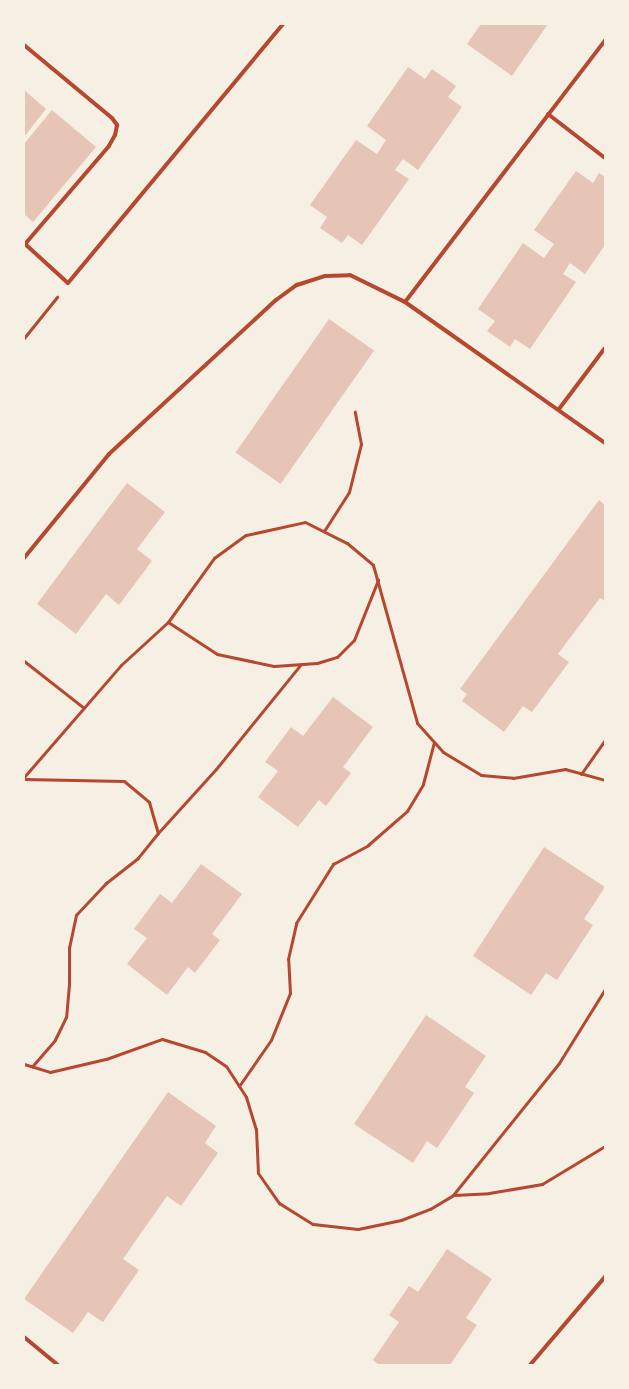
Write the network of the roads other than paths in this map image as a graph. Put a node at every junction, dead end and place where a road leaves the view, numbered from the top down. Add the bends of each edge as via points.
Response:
1 (283, 24) edge
2 (605, 40) edge
3 (24, 45) edge
4 (548, 114) junction
5 (605, 158) edge
6 (24, 244) edge
7 (405, 302) junction
8 (605, 348) edge
9 (559, 409) junction
10 (605, 443) edge
11 (24, 558) edge
12 (605, 1277) edge
13 (24, 1337) edge
14 (58, 1365) edge
15 (530, 1365) edge

1 - 6 lane via 68,283
2 - 4 lane
3 - 6 lane via 117,125 109,146
4 - 5 lane
4 - 7 lane
7 - 9 lane
7 - 11 lane via 350,275 325,276 297,285 276,300 109,454
8 - 9 lane
9 - 10 lane
12 - 15 lane
13 - 14 lane

